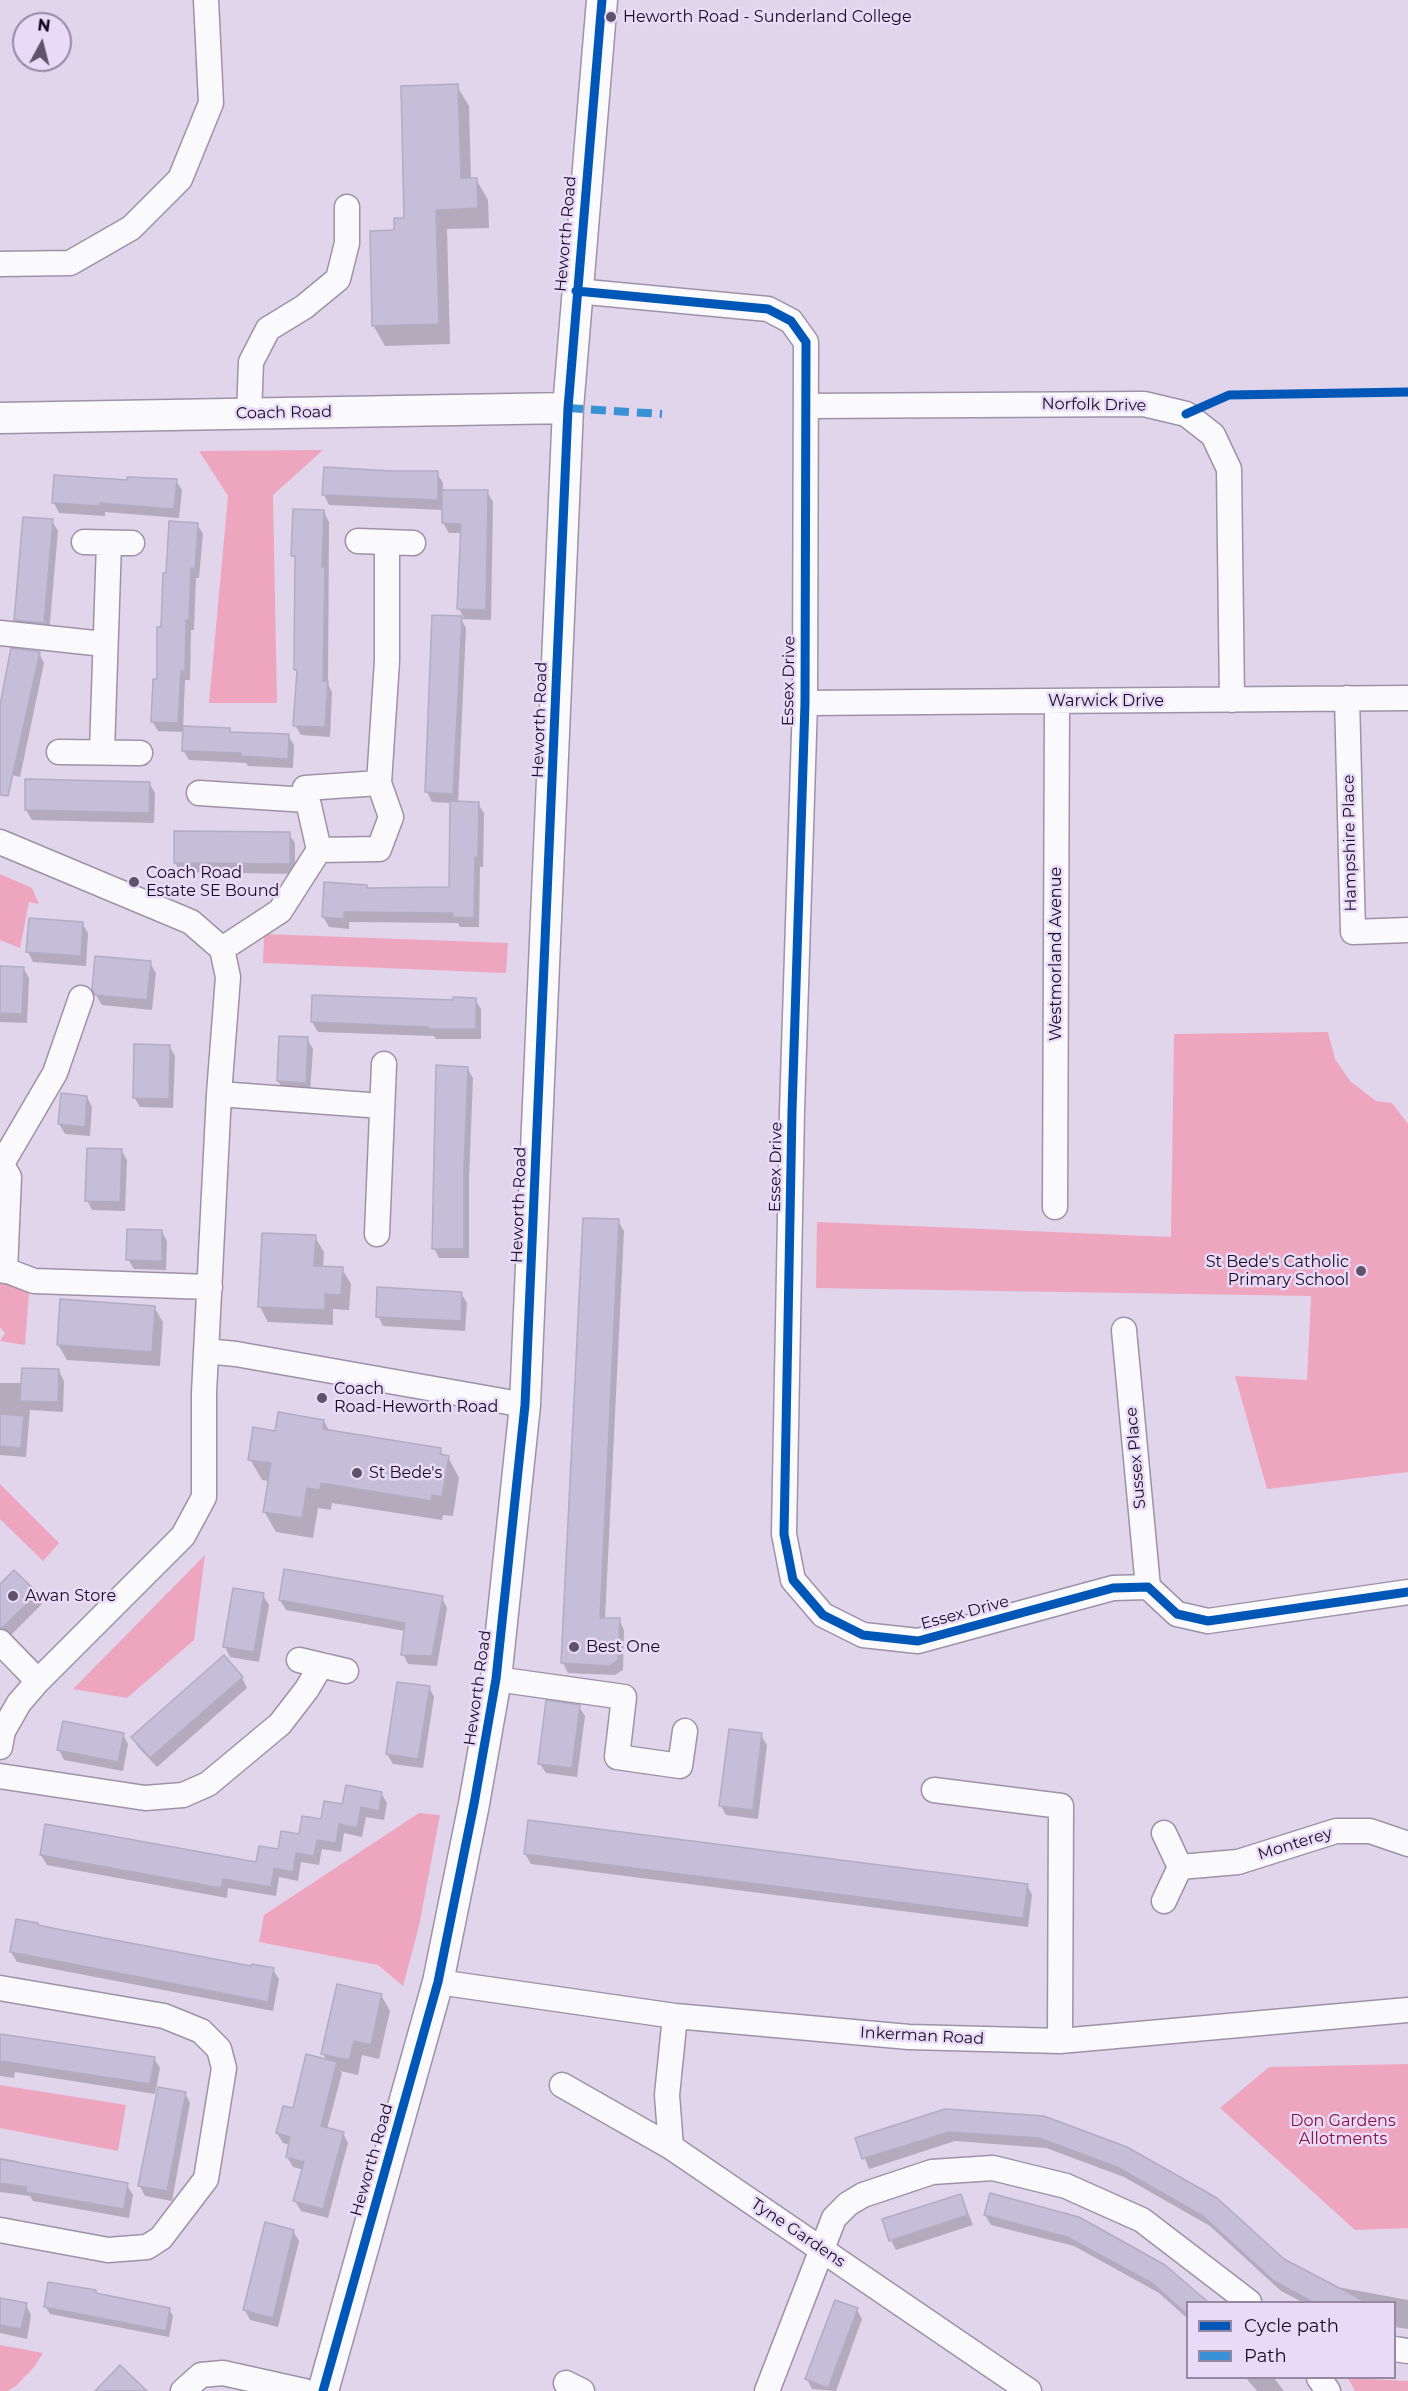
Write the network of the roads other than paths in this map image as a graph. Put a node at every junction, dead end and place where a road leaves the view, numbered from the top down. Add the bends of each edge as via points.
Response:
1 (206, 0) edge
2 (602, 0) edge
3 (347, 207) dead end
4 (0, 264) edge
5 (576, 291) junction
6 (807, 406) junction
7 (568, 408) junction
8 (249, 414) junction
9 (0, 418) edge
10 (358, 541) dead end
11 (84, 542) dead end
12 (387, 543) junction
13 (413, 543) dead end
14 (0, 633) edge
15 (104, 644) junction
16 (1347, 698) junction
17 (1408, 698) edge
18 (1232, 700) junction
19 (1057, 702) junction
20 (805, 703) junction
21 (59, 752) dead end
22 (102, 752) junction
23 (140, 753) dead end
24 (378, 783) junction
25 (199, 793) dead end
26 (307, 800) junction
27 (0, 842) edge
28 (320, 850) junction
29 (1408, 930) edge
30 (222, 949) junction
31 (81, 999) dead end
32 (384, 1064) dead end
33 (219, 1094) junction
34 (382, 1106) junction
35 (1, 1166) edge
36 (1055, 1207) dead end
37 (377, 1234) dead end
38 (2, 1270) edge
39 (210, 1287) junction
40 (1124, 1330) dead end
41 (206, 1351) junction
42 (525, 1406) junction
43 (1148, 1587) junction
44 (1408, 1592) edge
45 (0, 1642) edge
46 (346, 1671) dead end
47 (496, 1679) junction
48 (38, 1681) junction
49 (685, 1731) dead end
50 (0, 1747) edge
51 (0, 1776) edge
52 (934, 1790) dead end
53 (1164, 1833) dead end
54 (1408, 1844) edge
55 (1180, 1867) junction
56 (1164, 1901) dead end
57 (438, 1982) junction
58 (0, 1989) edge
59 (1408, 2010) edge
60 (675, 2016) junction
61 (1060, 2041) junction
62 (562, 2085) dead end
63 (671, 2147) junction
64 (0, 2230) edge
65 (821, 2247) junction
66 (1249, 2301) edge
67 (183, 2391) edge
68 (304, 2391) edge
69 (323, 2391) edge
70 (767, 2391) edge
71 (1029, 2391) edge

1 - 4 street via 211,103 180,178 131,228 70,262
2 - 5 street, Heworth Road
3 - 8 street via 347,243 338,279 304,307 268,329 251,362
5 - 6 street, Essex Drive via 768,309 791,321 806,342
5 - 7 street, Heworth Road
6 - 18 street, Norfolk Drive via 1144,404 1186,414 1213,435 1229,469
6 - 20 street, Essex Drive
7 - 8 street, Coach Road
7 - 42 street, Heworth Road
8 - 9 street, Coach Road
10 - 12 street
11 - 15 street via 121,543
12 - 13 street
12 - 24 street via 387,661
14 - 15 street
15 - 22 street
16 - 17 street, Warwick Drive
16 - 18 street, Warwick Drive
16 - 29 street, Hampshire Place via 1353,932
18 - 19 street, Warwick Drive
19 - 20 street, Warwick Drive
19 - 36 street, Westmorland Avenue
20 - 43 street, Essex Drive via 784,1522 793,1580 823,1615 863,1635 918,1641 1113,1588
21 - 22 street
22 - 23 street
24 - 26 street via 305,788
24 - 28 street via 391,817 379,849
25 - 26 street
26 - 28 street
27 - 30 street via 191,922
28 - 30 street via 280,911
30 - 33 street via 228,977
31 - 35 street via 55,1073
32 - 34 street
33 - 34 street
33 - 39 street
34 - 37 street via 390,1208
35 - 38 street via 9,1177
38 - 39 street via 34,1281
39 - 41 street
40 - 43 street, Sussex Place
41 - 42 street
41 - 48 street via 204,1497 183,1536
42 - 47 street, Heworth Road
43 - 44 street via 1177,1614 1208,1621
45 - 48 street
46 - 51 street via 310,1663 308,1689 280,1724 208,1784 183,1795 145,1798
47 - 49 street via 624,1697 617,1757 680,1767
47 - 57 street, Heworth Road
48 - 50 street via 19,1703 3,1731
52 - 61 street via 1062,1806
53 - 55 street
54 - 55 street, Monterey via 1370,1831 1336,1831 1238,1862
55 - 56 street
57 - 60 street, Inkerman Road
57 - 69 street, Heworth Road
58 - 64 street via 164,2016 201,2031 219,2049 224,2068 206,2179 161,2238 147,2247 108,2250
59 - 61 street, Inkerman Road
60 - 61 street, Inkerman Road via 909,2037
60 - 63 street via 667,2095
62 - 63 street, Tyne Gardens
63 - 65 street, Tyne Gardens
65 - 66 street via 834,2218 863,2195 932,2172 993,2168 1066,2186 1142,2220
65 - 70 street
65 - 71 street, Tyne Gardens
67 - 68 street via 201,2374 223,2373

